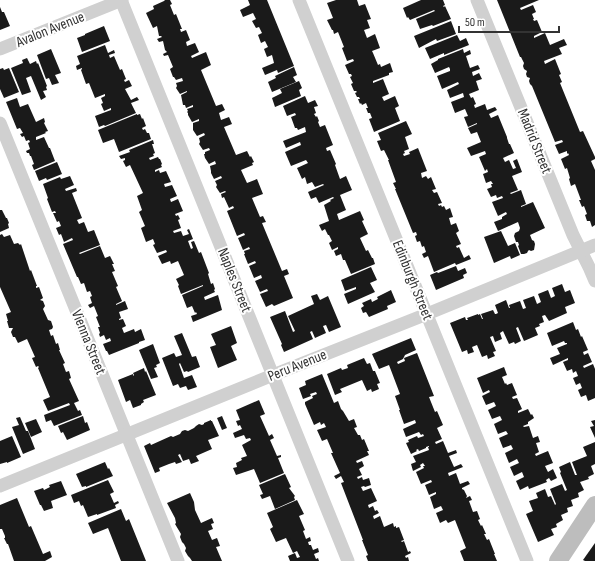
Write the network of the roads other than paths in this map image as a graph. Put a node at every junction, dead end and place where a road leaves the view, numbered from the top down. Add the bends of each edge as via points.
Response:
1 (121, 0) edge
2 (299, 0) edge
3 (477, 0) edge
4 (0, 49) edge
5 (0, 123) edge
6 (595, 245) edge
7 (581, 251) junction
8 (595, 281) edge
9 (427, 314) junction
10 (273, 375) junction
11 (127, 435) junction
12 (0, 486) edge
13 (595, 506) edge
14 (178, 561) edge
15 (348, 561) edge
16 (527, 561) edge
17 (558, 561) edge

1 - 4 street, Avalon Avenue
1 - 10 street, Naples Street
2 - 9 street, Edinburgh Street
3 - 7 street, Madrid Street
5 - 11 street, Vienna Street
6 - 7 street, Peru Avenue
7 - 8 street, Madrid Street
7 - 9 street, Peru Avenue
9 - 10 street, Peru Avenue
9 - 16 street, Edinburgh Street
10 - 11 street, Peru Avenue
10 - 15 street, Naples Street
11 - 12 street, Peru Avenue
11 - 14 street, Vienna Street
13 - 17 main road

